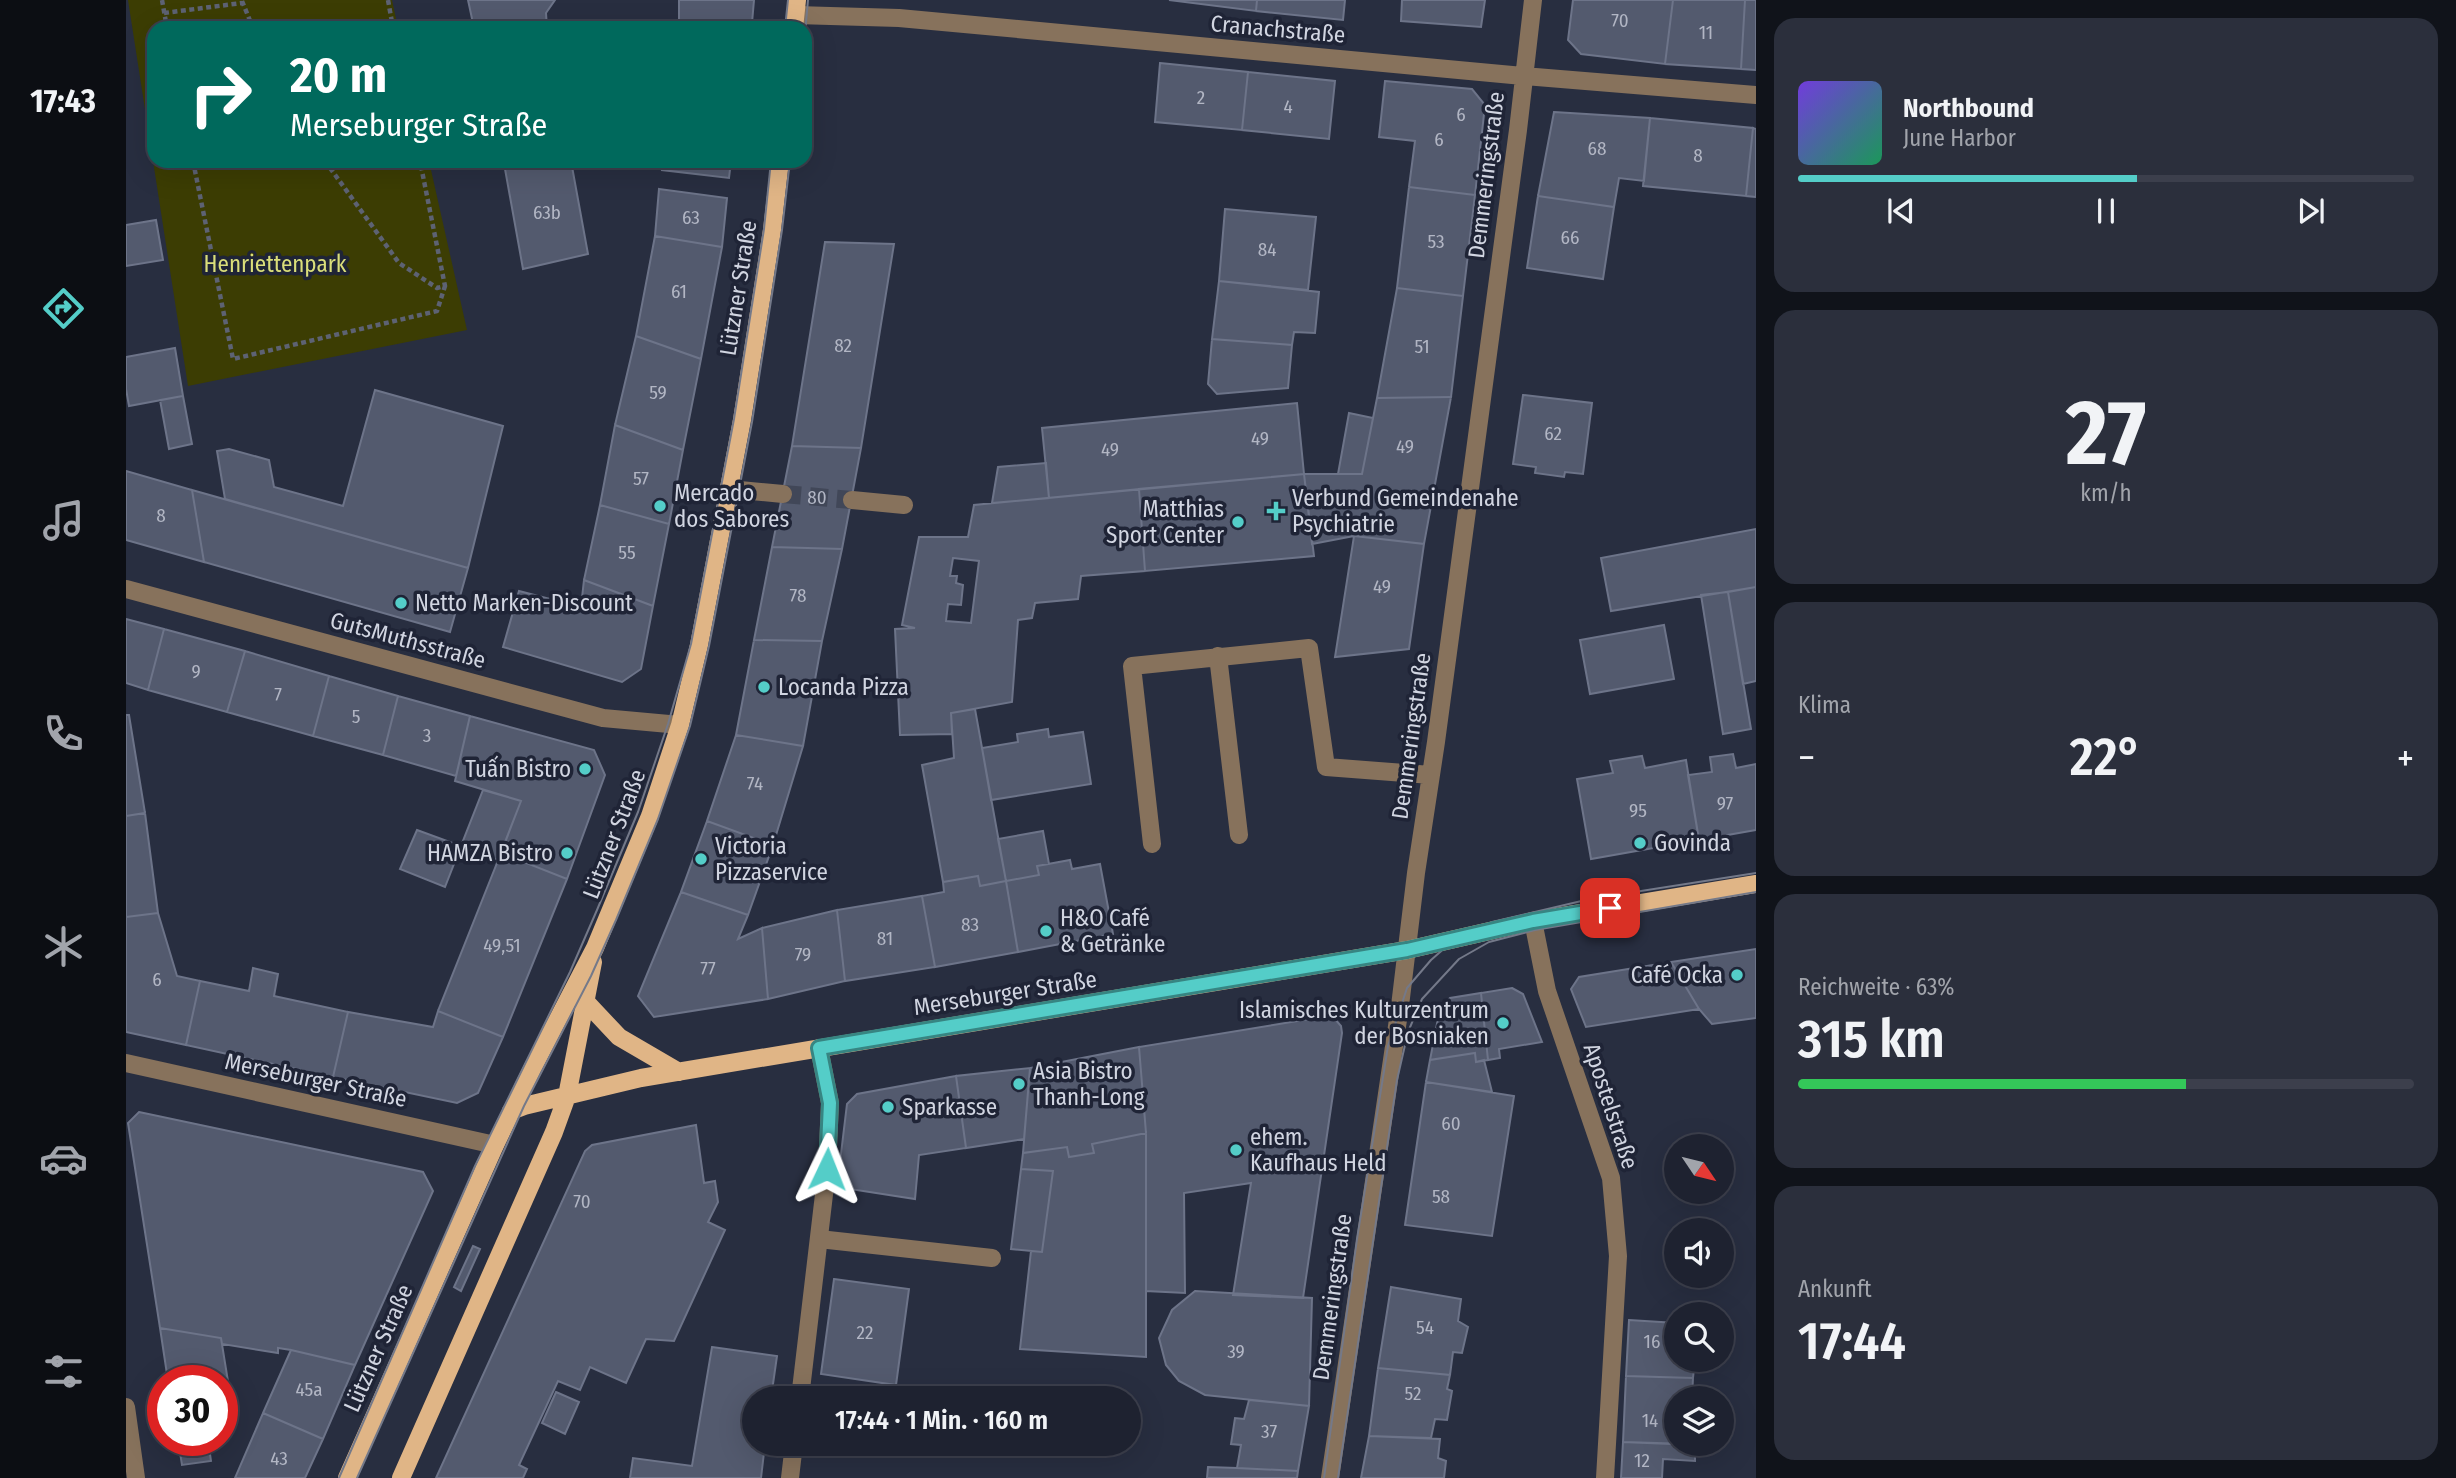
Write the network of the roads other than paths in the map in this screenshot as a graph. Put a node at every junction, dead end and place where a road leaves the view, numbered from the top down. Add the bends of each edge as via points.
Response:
1 (1533, 0) edge
2 (796, 14) edge
3 (1523, 76) junction
4 (1756, 95) edge
5 (779, 168) edge
6 (729, 489) junction
7 (783, 494) tunnel mouth
8 (852, 500) tunnel mouth
9 (905, 505) dead end
10 (126, 589) edge
11 (1218, 656) junction
12 (680, 725) junction
13 (1431, 775) junction
14 (1239, 835) dead end
15 (1152, 844) dead end
16 (1756, 884) edge
17 (1533, 921) junction
18 (595, 948) junction
19 (1407, 950) junction
20 (586, 1002) junction
21 (819, 1048) junction
22 (126, 1063) edge
23 (679, 1072) junction
24 (567, 1096) junction
25 (511, 1111) junction
26 (495, 1145) junction
27 (819, 1239) junction
28 (992, 1258) dead end
29 (801, 1386) edge
30 (126, 1407) edge
31 (793, 1456) edge
32 (136, 1478) edge
33 (347, 1478) edge
34 (401, 1478) edge
35 (790, 1478) edge
36 (1330, 1478) edge
37 (1605, 1478) edge

1 - 3 street, Demmeringstraße
2 - 3 street, Cranachstraße via 899,18
3 - 4 street, Cranachstraße
3 - 13 street, Demmeringstraße
5 - 6 main road, Lützner Straße
6 - 7 street
6 - 12 main road, Lützner Straße
8 - 9 street
10 - 12 street, GutsMuthsstraße via 604,718
11 - 13 street via 1309,648 1326,767
11 - 14 street
11 - 15 street via 1132,666
12 - 18 main road, Lützner Straße via 650,816
13 - 19 street, Demmeringstraße
16 - 17 main road, Merseburger Straße
17 - 19 main road, Merseburger Straße
17 - 37 street, Apostelstraße via 1546,991 1611,1178 1618,1256
18 - 20 main road
18 - 25 main road, Lützner Straße
19 - 21 main road, Merseburger Straße
19 - 36 street, Demmeringstraße
20 - 23 main road via 619,1037
20 - 24 main road
21 - 23 main road, Merseburger Straße
21 - 27 street via 830,1103
22 - 26 street, Merseburger Straße
23 - 24 main road, Merseburger Straße
24 - 25 main road, Merseburger Straße
24 - 34 main road via 541,1167
25 - 26 main road, Lützner Straße
26 - 33 main road, Lützner Straße
27 - 28 street
27 - 29 street
30 - 32 street
31 - 35 street

